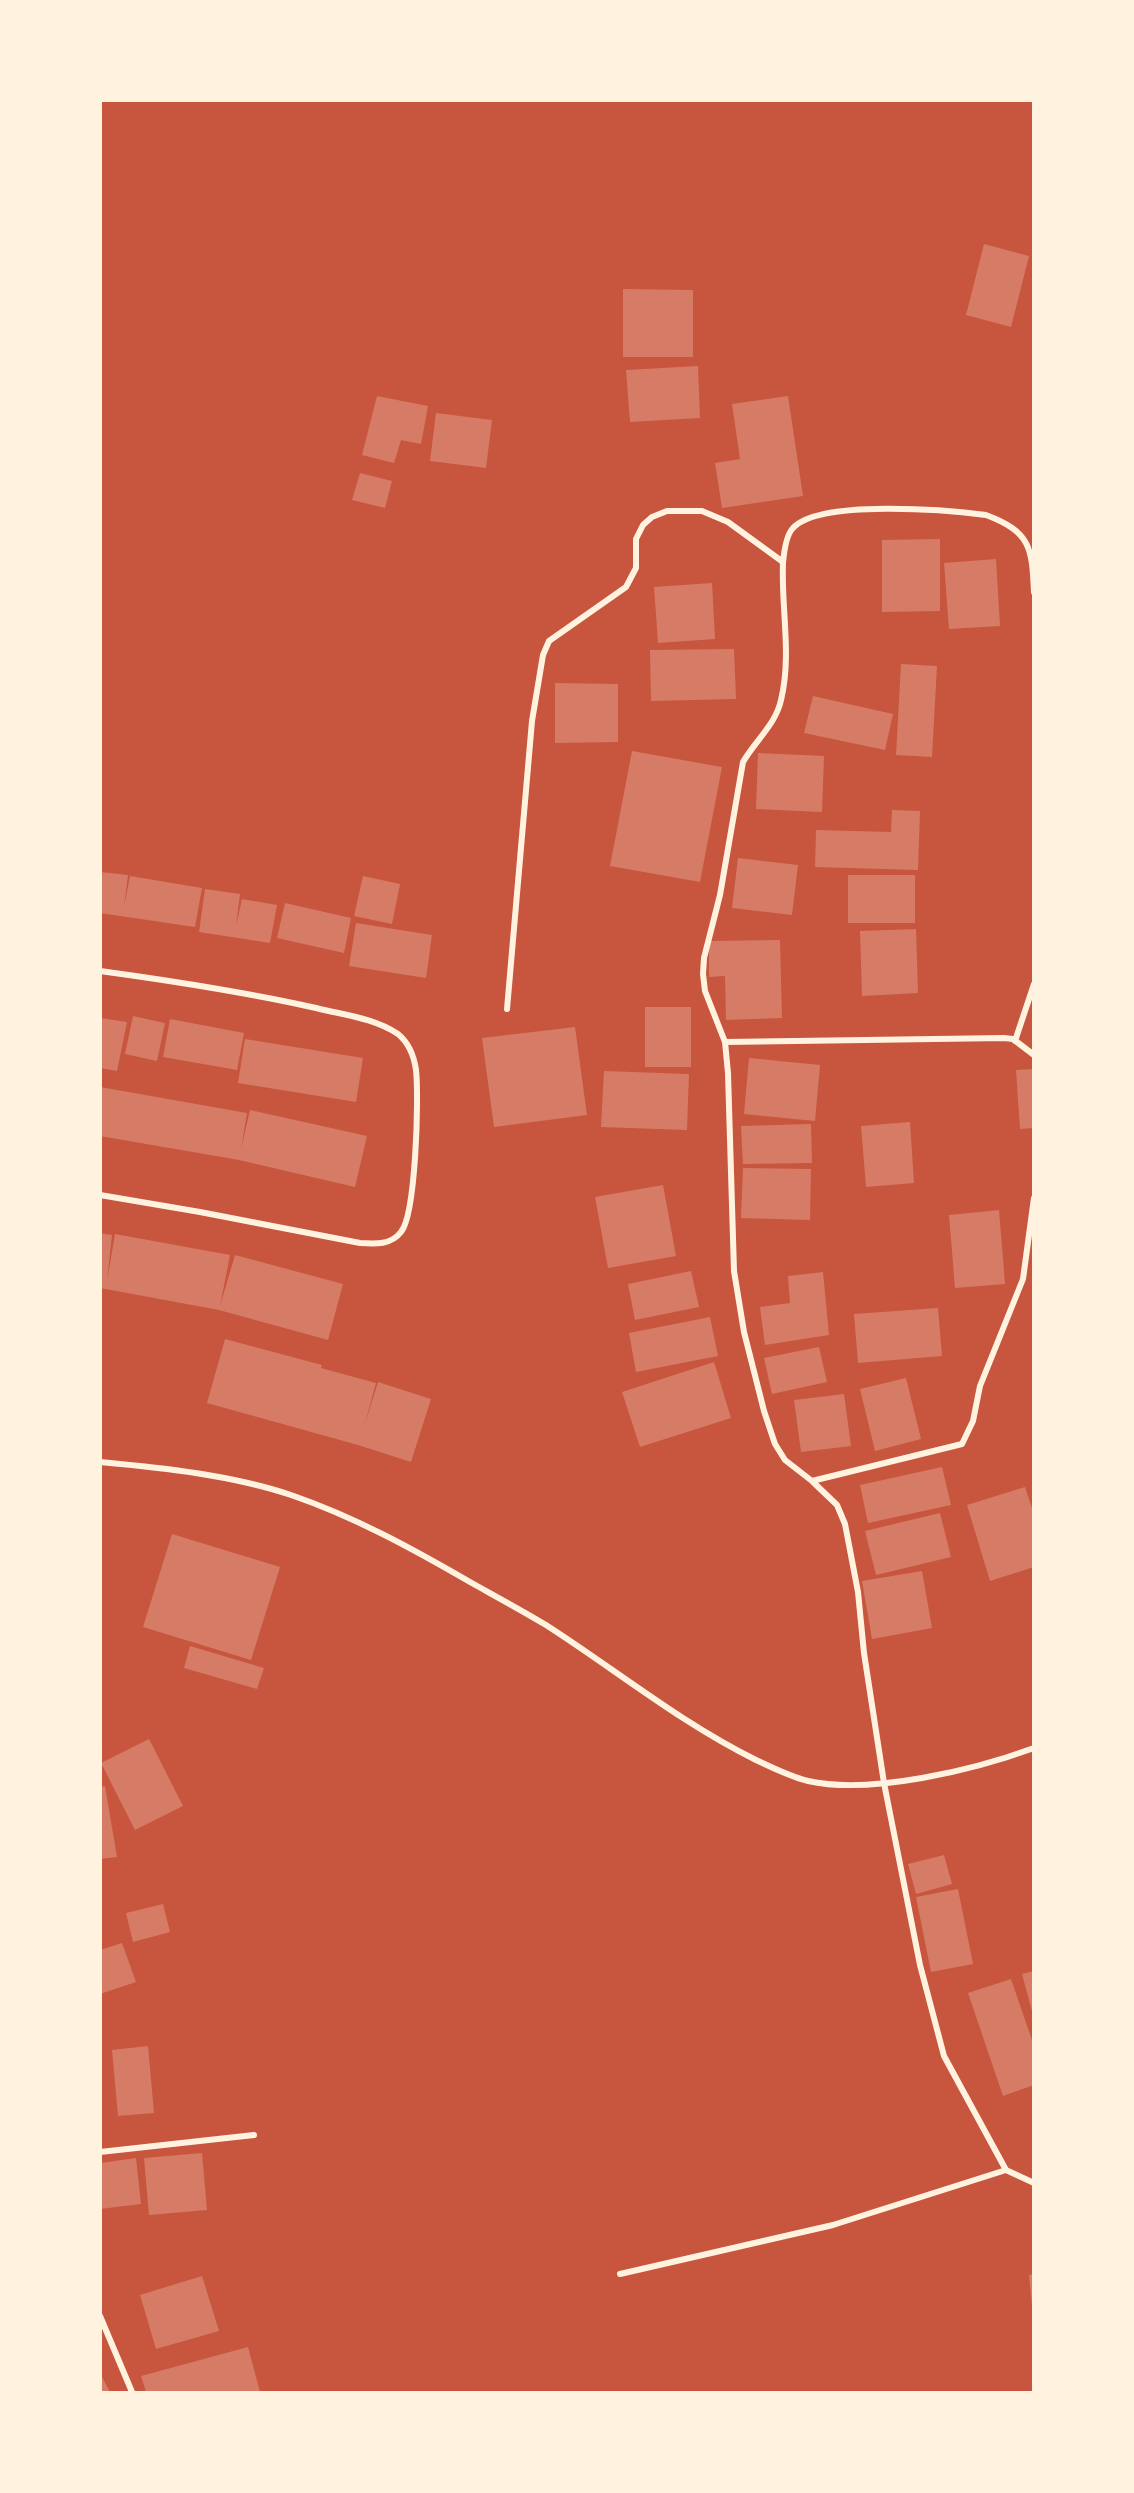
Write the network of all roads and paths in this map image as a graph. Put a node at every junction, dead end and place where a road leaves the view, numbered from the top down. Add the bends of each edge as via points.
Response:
1 (1033, 557) edge
2 (783, 562) junction
3 (1034, 592) edge
4 (100, 971) edge
5 (1034, 984) edge
6 (507, 1009) dead end
7 (1015, 1041) junction
8 (725, 1042) junction
9 (1034, 1055) edge
10 (100, 1195) edge
11 (1034, 1198) edge
12 (100, 1462) edge
13 (812, 1481) junction
14 (1034, 1748) edge
15 (884, 1782) junction
16 (254, 2135) dead end
17 (100, 2152) edge
18 (1006, 2170) junction
19 (1034, 2183) edge
20 (620, 2274) dead end
21 (100, 2316) edge
22 (132, 2392) edge

1 - 2 street via 1015,530 986,514 867,509 822,514 802,521 791,529
1 - 3 street
2 - 6 street via 728,522 702,512 667,511 643,525 636,539 636,568 626,587 549,641 532,721
2 - 8 street via 786,663 781,702 743,762 720,895 704,958 705,991
4 - 10 street via 275,999 377,1022 408,1044 416,1070 417,1106 411,1204 406,1226 392,1241 360,1244
5 - 7 street
7 - 8 street via 1004,1038
7 - 9 street
8 - 13 street via 734,1270 744,1332 775,1444 785,1460
11 - 13 street via 1023,1279 980,1386 973,1421 962,1444
12 - 15 street via 171,1469 239,1482 334,1512 389,1536 545,1625 731,1748 808,1781 848,1785
13 - 15 street via 837,1505 849,1540
14 - 15 street via 973,1767
15 - 18 street via 920,1965 944,2056
16 - 17 street
18 - 19 street
18 - 20 street via 833,2225
21 - 22 street

